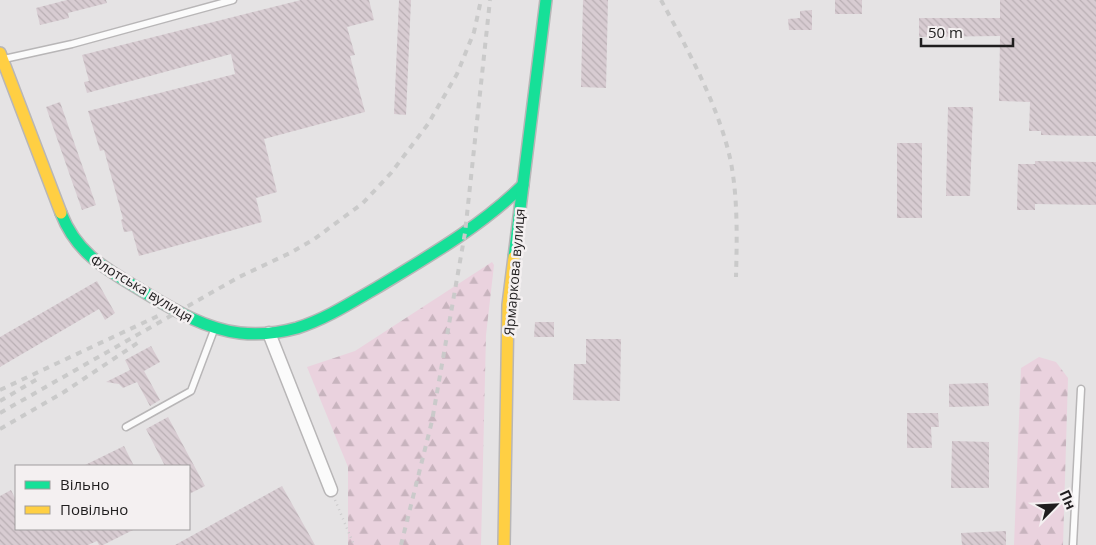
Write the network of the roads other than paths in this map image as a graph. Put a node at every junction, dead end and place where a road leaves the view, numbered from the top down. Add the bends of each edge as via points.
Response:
1 (233, 0) edge
2 (546, 0) edge
3 (1, 56) edge
4 (523, 185) junction
5 (215, 328) junction
6 (270, 333) junction
7 (1081, 389) dead end
8 (126, 427) dead end
9 (330, 490) road end
10 (504, 545) edge
11 (1073, 545) edge

1 - 3 lane via 72,44
2 - 4 street, Ярмаркова вулиця
3 - 5 street, Флотська вулиця via 74,241 107,269 178,312
4 - 6 street, Флотська вулиця via 502,206 428,258 313,321
4 - 10 street, Ярмаркова вулиця via 508,305
5 - 6 street, Флотська вулиця via 240,333
5 - 8 lane via 191,391
6 - 9 street
7 - 11 lane

